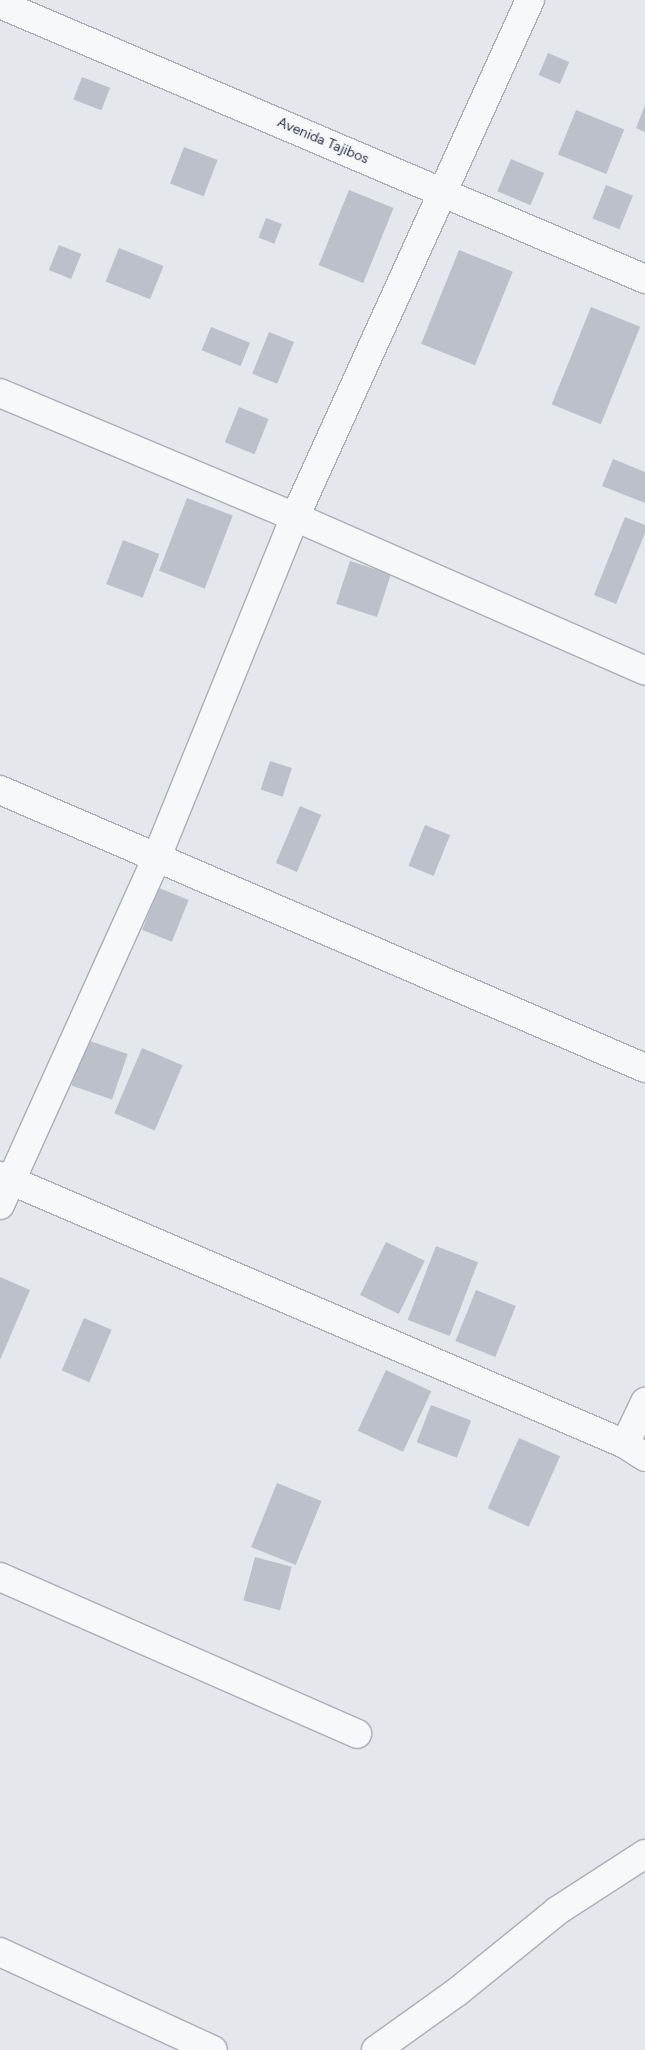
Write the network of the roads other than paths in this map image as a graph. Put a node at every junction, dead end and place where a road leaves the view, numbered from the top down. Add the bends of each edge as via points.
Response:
1 (530, 0) edge
2 (0, 4) edge
3 (444, 193) junction
4 (645, 279) edge
5 (0, 394) edge
6 (295, 517) junction
7 (645, 672) edge
8 (0, 790) edge
9 (156, 859) junction
10 (645, 1068) edge
11 (4, 1187) edge
12 (645, 1402) edge
13 (635, 1451) edge
14 (0, 1577) edge
15 (357, 1734) dead end
16 (645, 1854) edge
17 (0, 1952) edge
18 (213, 2050) edge
19 (376, 2050) edge

1 - 3 street
2 - 3 street, Avenida Tajibos
3 - 4 street, Avenida Tajibos
3 - 6 street
5 - 6 street
6 - 7 street
6 - 9 street
8 - 9 street
9 - 10 street
9 - 11 street
11 - 13 street
12 - 13 street
14 - 15 street
16 - 19 street via 557,1911 457,1992
17 - 18 street

